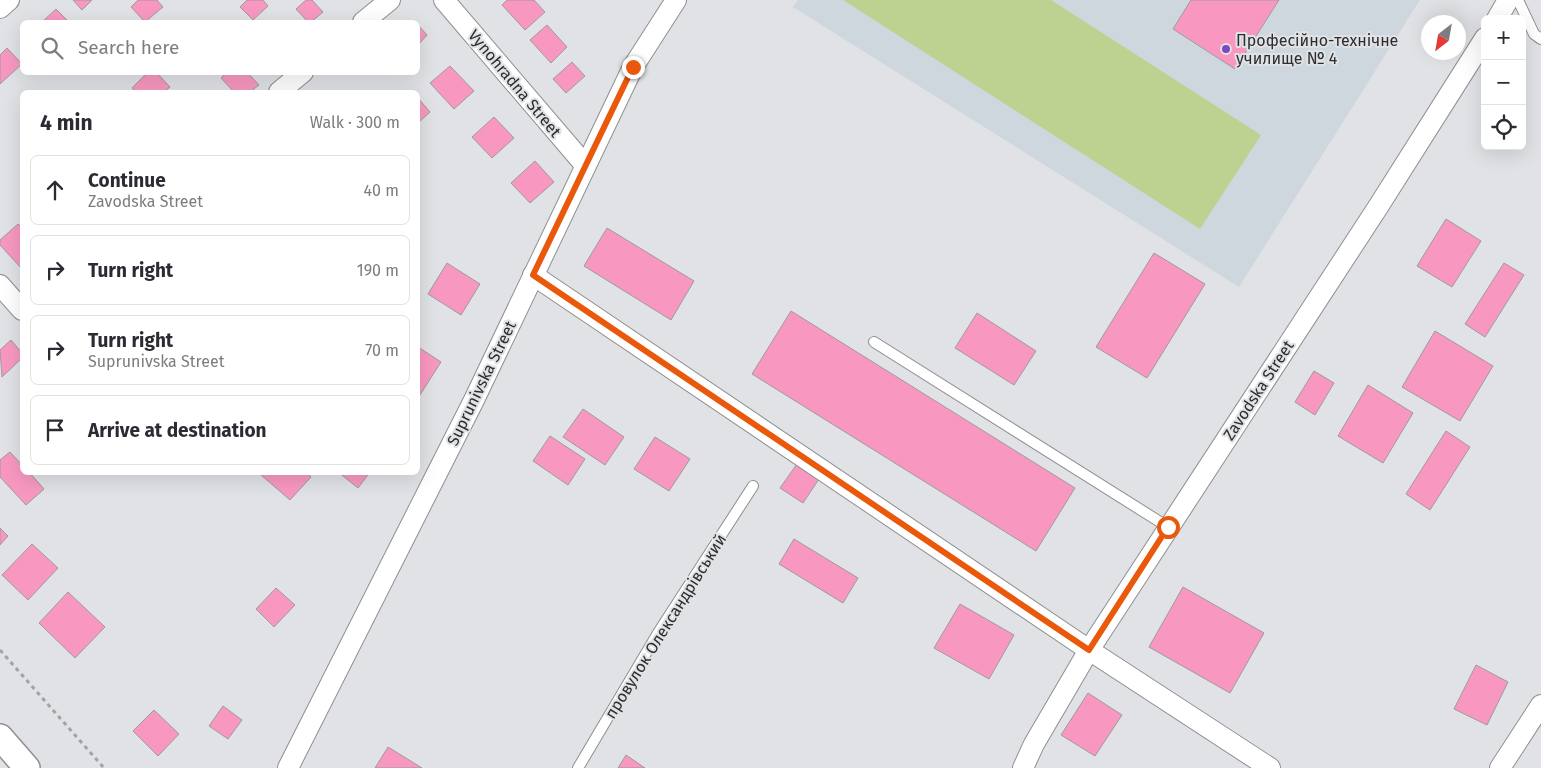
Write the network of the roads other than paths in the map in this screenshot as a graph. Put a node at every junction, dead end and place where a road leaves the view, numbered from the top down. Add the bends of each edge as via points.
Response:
1 (10, 0) edge
2 (390, 0) edge
3 (444, 0) edge
4 (676, 0) edge
5 (1508, 0) edge
6 (1518, 0) edge
7 (0, 8) edge
8 (1499, 15) edge
9 (365, 20) edge
10 (1541, 39) edge
11 (1481, 44) edge
12 (299, 75) edge
13 (281, 90) edge
14 (585, 165) junction
15 (533, 275) junction
16 (0, 285) edge
17 (20, 306) edge
18 (874, 342) dead end
19 (753, 486) dead end
20 (1168, 527) junction
21 (1089, 650) junction
22 (1541, 705) edge
23 (0, 737) edge
24 (27, 768) edge
25 (288, 768) edge
26 (578, 768) edge
27 (1023, 768) edge
28 (1270, 768) edge
29 (1500, 768) edge

1 - 7 street
2 - 9 street
3 - 14 street, Vynohradna Street
4 - 14 street, Suprunivska Street via 633,67
5 - 8 street
6 - 10 lane via 1534,34
11 - 20 street, Zavodska Street
12 - 13 street
14 - 15 street, Suprunivska Street
15 - 21 street
15 - 25 street, Suprunivska Street via 474,400
16 - 17 street
18 - 20 lane
19 - 26 lane, провулок Олександрівський via 658,633
20 - 21 street, Zavodska Street
21 - 27 street, Zavodska Street
21 - 28 street
22 - 29 street
23 - 24 street

